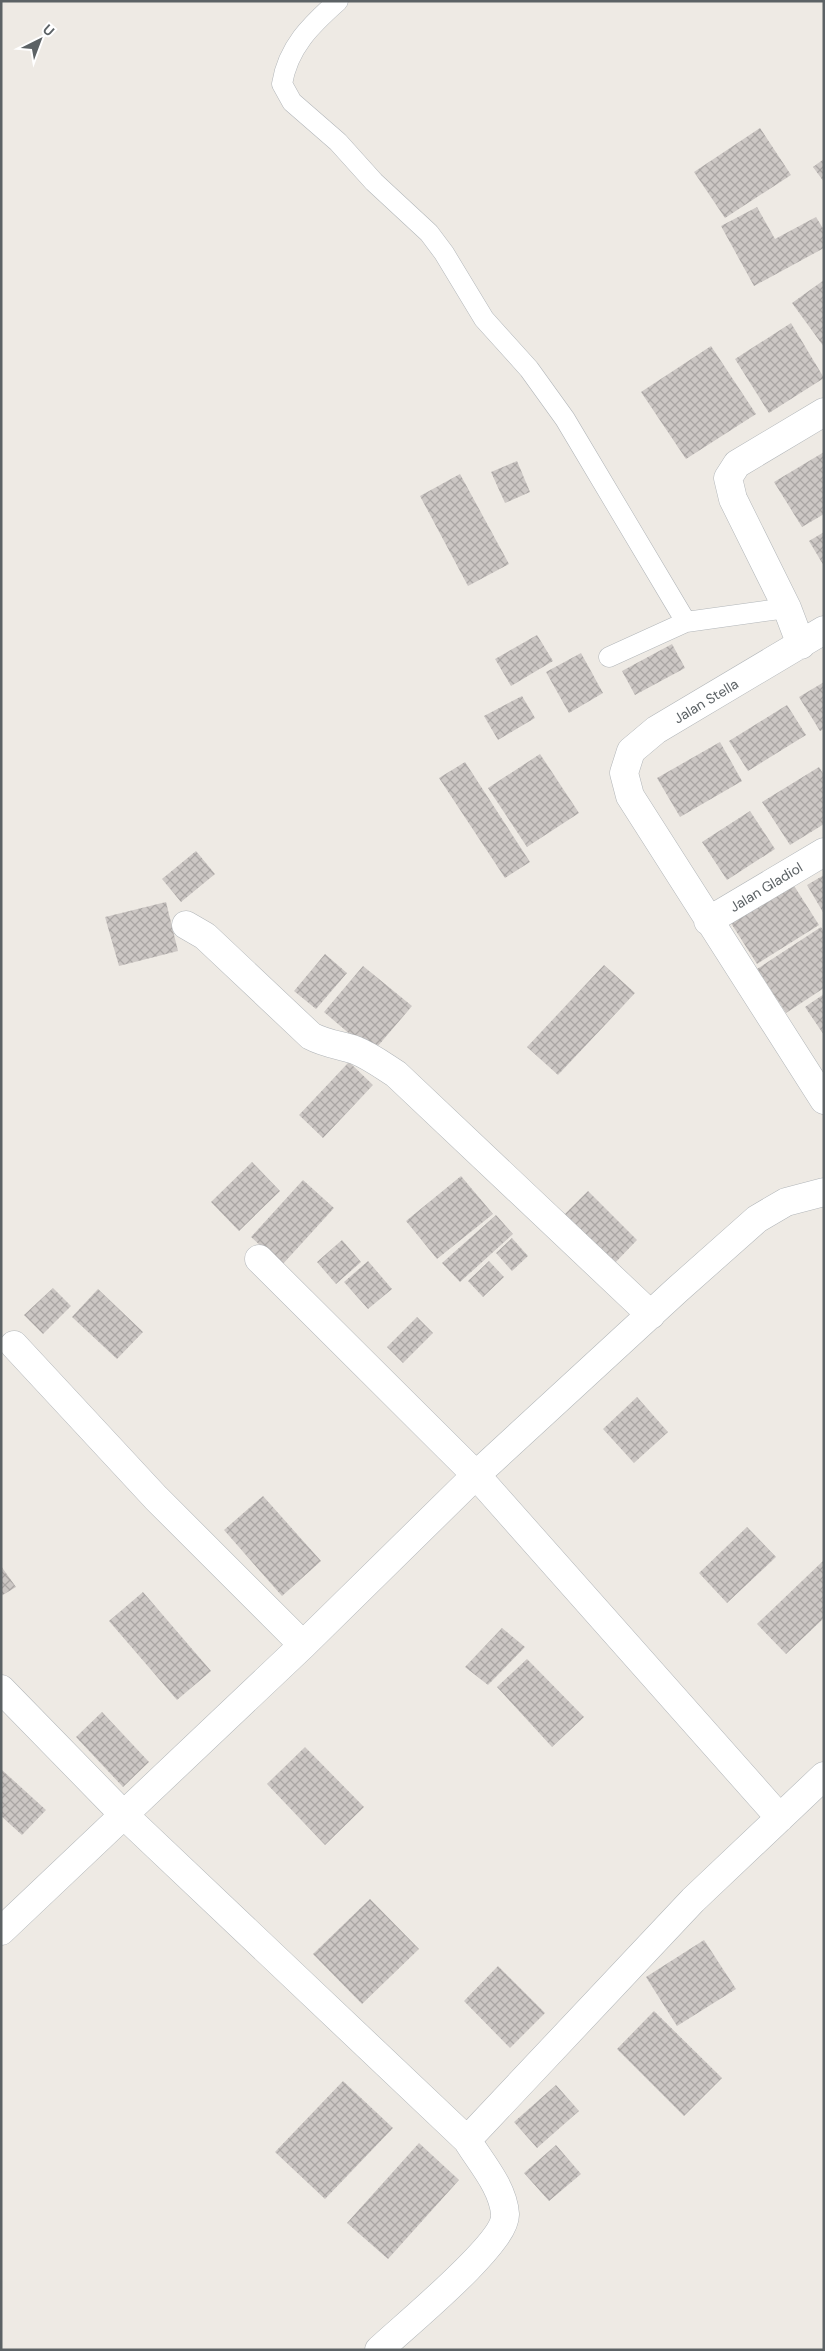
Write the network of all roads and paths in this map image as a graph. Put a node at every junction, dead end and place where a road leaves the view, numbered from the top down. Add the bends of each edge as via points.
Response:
1 (338, 1) edge
2 (824, 412) edge
3 (787, 608) junction
4 (686, 622) junction
5 (824, 630) edge
6 (801, 645) junction
7 (608, 657) dead end
8 (824, 852) edge
9 (708, 921) junction
10 (186, 925) dead end
11 (815, 1069) edge
12 (824, 1100) edge
13 (824, 1192) edge
14 (259, 1259) dead end
15 (651, 1315) junction
16 (14, 1345) dead end
17 (476, 1475) junction
18 (303, 1645) junction
19 (1, 1689) edge
20 (824, 1776) edge
21 (124, 1814) junction
22 (780, 1818) junction
23 (1, 1931) edge
24 (467, 2140) junction
25 (378, 2350) edge

1 - 4 lane via 308,28 285,65 282,84 292,102 338,142 374,182 429,233 484,319 529,369 565,419
2 - 3 street via 737,464 728,478 733,500
3 - 4 lane
3 - 6 street
4 - 7 lane
5 - 6 street, Jalan Stella
6 - 9 street, Jalan Stella via 656,730 631,751 624,773 630,796
8 - 9 street, Jalan Gladiol
9 - 11 street, Jalan Stella
10 - 15 street via 205,936 311,1036 370,1056 396,1074
11 - 12 street, Jalan Stella
13 - 15 street via 786,1202 758,1219
14 - 17 street
15 - 17 street
16 - 18 street via 156,1498
17 - 18 street
17 - 22 street
18 - 21 street
19 - 21 street
20 - 22 street
21 - 23 street
21 - 24 street
22 - 24 street via 694,1900
24 - 25 street via 502,2195 505,2217 472,2267

